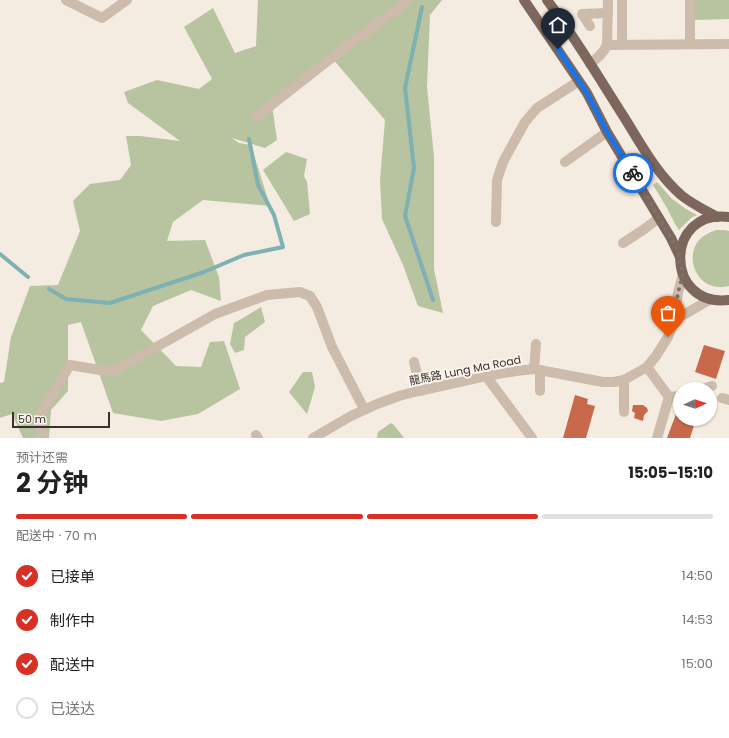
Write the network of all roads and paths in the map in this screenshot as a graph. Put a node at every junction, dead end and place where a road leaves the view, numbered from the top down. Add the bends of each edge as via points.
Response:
1 (66, 0) edge
2 (127, 0) edge
3 (407, 0) edge
4 (524, 0) edge
5 (547, 0) edge
6 (608, 0) edge
7 (622, 0) edge
8 (690, 0) edge
9 (608, 13) junction
10 (590, 26) dead end
11 (690, 44) junction
12 (729, 44) edge
13 (607, 45) junction
14 (622, 45) junction
15 (590, 64) junction
16 (579, 81) junction
17 (256, 117) dead end
18 (607, 132) junction
19 (565, 162) dead end
20 (717, 217) junction
21 (729, 217) edge
22 (659, 218) junction
23 (496, 222) dead end
24 (623, 243) dead end
25 (680, 257) junction
26 (683, 274) junction
27 (711, 299) junction
28 (729, 300) edge
29 (674, 322) junction
30 (536, 344) dead end
31 (414, 362) dead end
32 (647, 366) junction
33 (537, 370) junction
34 (486, 376) junction
35 (624, 380) junction
36 (421, 391) junction
37 (540, 391) dead end
38 (669, 397) junction
39 (673, 397) edge
40 (364, 409) junction
41 (624, 412) dead end
42 (327, 435) edge
43 (44, 438) edge
44 (314, 438) edge
45 (532, 438) edge
46 (658, 438) edge

1 - 2 street via 102,18
3 - 17 street
4 - 16 main road
5 - 15 main road
6 - 9 street
7 - 14 street
8 - 11 street
9 - 10 street via 580,11
9 - 13 street
11 - 12 street
11 - 14 street
13 - 14 street
13 - 15 street via 600,56
15 - 20 main road via 662,175 681,195
16 - 18 main road
16 - 23 street via 537,108 525,122 502,162 497,180
18 - 19 street
18 - 22 main road
20 - 21 main road
20 - 25 main road via 700,222 689,232 682,243
22 - 24 street
22 - 25 main road
25 - 26 main road
26 - 27 main road via 693,289
26 - 29 street, 龍馬路 Lung Ma Road
27 - 28 main road
27 - 29 street
29 - 32 street, 龍馬路 Lung Ma Road via 668,337
30 - 33 street
31 - 36 street
32 - 35 street, 龍馬路 Lung Ma Road
32 - 38 street
33 - 34 street, 龍馬路 Lung Ma Road
33 - 35 street, 龍馬路 Lung Ma Road via 603,382
33 - 37 street
34 - 36 street, 龍馬路 Lung Ma Road
34 - 45 street
35 - 41 street
36 - 40 street, 龍馬路 Lung Ma Road
38 - 39 street
38 - 46 street
40 - 42 street, 龍馬路 Lung Ma Road
40 - 43 street via 332,347 317,307 310,296 300,292 267,295 215,314 112,372 70,365 37,420
42 - 44 street, 龍馬路 Lung Ma Road

